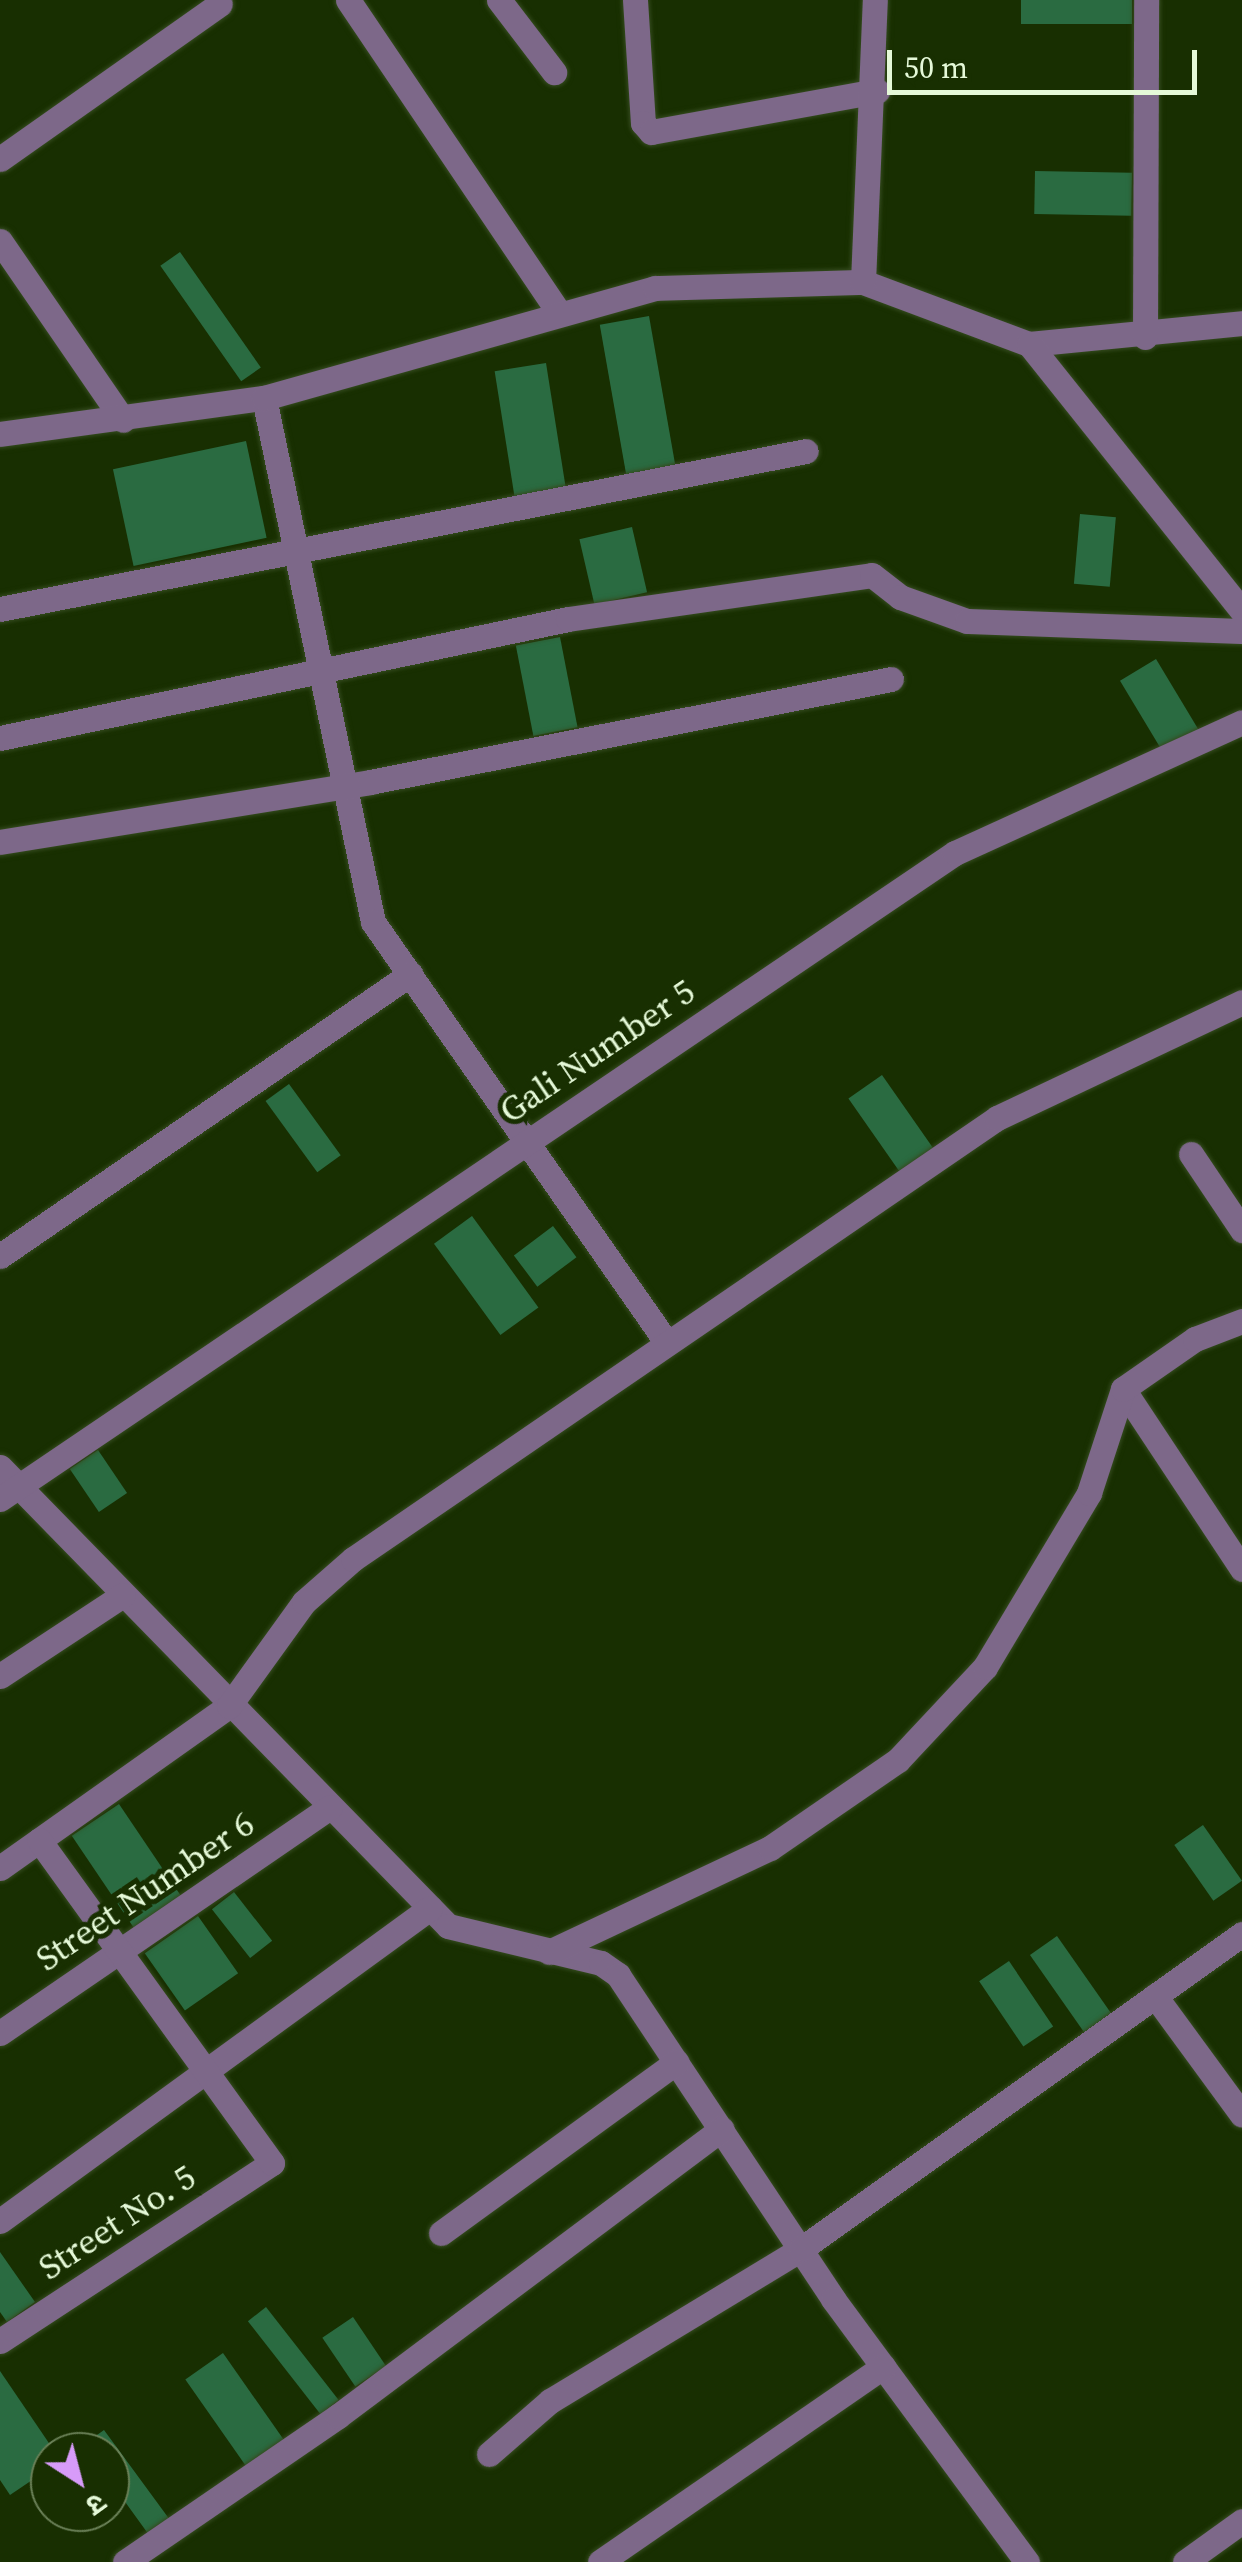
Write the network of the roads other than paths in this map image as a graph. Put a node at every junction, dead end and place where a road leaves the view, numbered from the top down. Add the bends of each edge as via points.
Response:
1 (348, 0) edge
2 (499, 0) edge
3 (635, 0) edge
4 (875, 0) edge
5 (1146, 0) edge
6 (220, 4) dead end
7 (554, 72) dead end
8 (877, 91) junction
9 (0, 159) edge
10 (0, 241) edge
11 (863, 282) junction
12 (559, 312) junction
13 (1242, 324) edge
14 (1145, 337) junction
15 (1029, 344) junction
16 (264, 398) junction
17 (123, 420) junction
18 (0, 434) edge
19 (806, 451) dead end
20 (294, 556) junction
21 (0, 609) edge
22 (1242, 610) edge
23 (1242, 631) edge
24 (320, 670) junction
25 (890, 679) dead end
26 (1242, 722) edge
27 (0, 738) edge
28 (344, 786) junction
29 (0, 842) edge
30 (411, 974) junction
31 (1242, 1002) edge
32 (523, 1142) junction
33 (1191, 1154) dead end
34 (1242, 1230) edge
35 (0, 1256) edge
36 (1242, 1321) edge
37 (667, 1344) junction
38 (1122, 1389) junction
39 (0, 1467) edge
40 (9, 1492) edge
41 (1242, 1569) edge
42 (122, 1595) junction
43 (0, 1676) edge
44 (229, 1706) junction
45 (330, 1807) junction
46 (39, 1840) junction
47 (0, 1868) edge
48 (430, 1908) junction
49 (1242, 1934) edge
50 (120, 1951) junction
51 (549, 1952) junction
52 (1155, 1996) junction
53 (0, 2032) edge
54 (676, 2062) junction
55 (206, 2070) junction
56 (1242, 2115) edge
57 (721, 2130) junction
58 (0, 2220) edge
59 (440, 2233) dead end
60 (801, 2249) junction
61 (0, 2340) edge
62 (883, 2367) junction
63 (489, 2454) dead end
64 (1242, 2521) edge
65 (125, 2562) edge
66 (600, 2562) edge
67 (1027, 2562) edge
68 (1184, 2562) edge

1 - 12 street
2 - 7 street
3 - 8 street via 642,122 651,132
4 - 8 street
5 - 14 street
6 - 9 street
8 - 11 street
10 - 17 street
11 - 12 street via 655,288
11 - 15 street
12 - 16 street
13 - 14 street
14 - 15 street
15 - 22 street
16 - 17 street
16 - 20 street
17 - 18 street
19 - 20 street
20 - 21 street
20 - 24 street
23 - 24 street via 967,621 900,598 872,576 568,618
24 - 27 street
24 - 28 street
25 - 28 street
26 - 32 street, Gali Number 5 via 955,853
28 - 29 street
28 - 30 street via 373,922
30 - 32 street
30 - 35 street
31 - 37 street via 997,1118
32 - 37 street
32 - 40 street, Gali Number 5
33 - 34 street
36 - 38 street via 1195,1339
37 - 44 street via 353,1558 304,1602
38 - 41 street
38 - 51 street via 1089,1493 985,1666 898,1760 770,1848
39 - 40 street
40 - 42 street
42 - 43 street
42 - 44 street
44 - 45 street
44 - 46 street
45 - 48 street
45 - 50 street, Street Number 6
46 - 47 street
46 - 50 street
48 - 51 street via 468,1936
48 - 55 street
49 - 52 street
50 - 53 street, Street Number 6
50 - 55 street
51 - 54 street via 601,1962 618,1975
52 - 56 street
52 - 60 street
54 - 57 street
54 - 59 street
55 - 58 street
55 - 61 street, Street No. 5 via 272,2163
57 - 60 street
57 - 65 street via 338,2416
60 - 62 street
60 - 63 street via 550,2400
62 - 66 street
62 - 67 street
64 - 68 street

